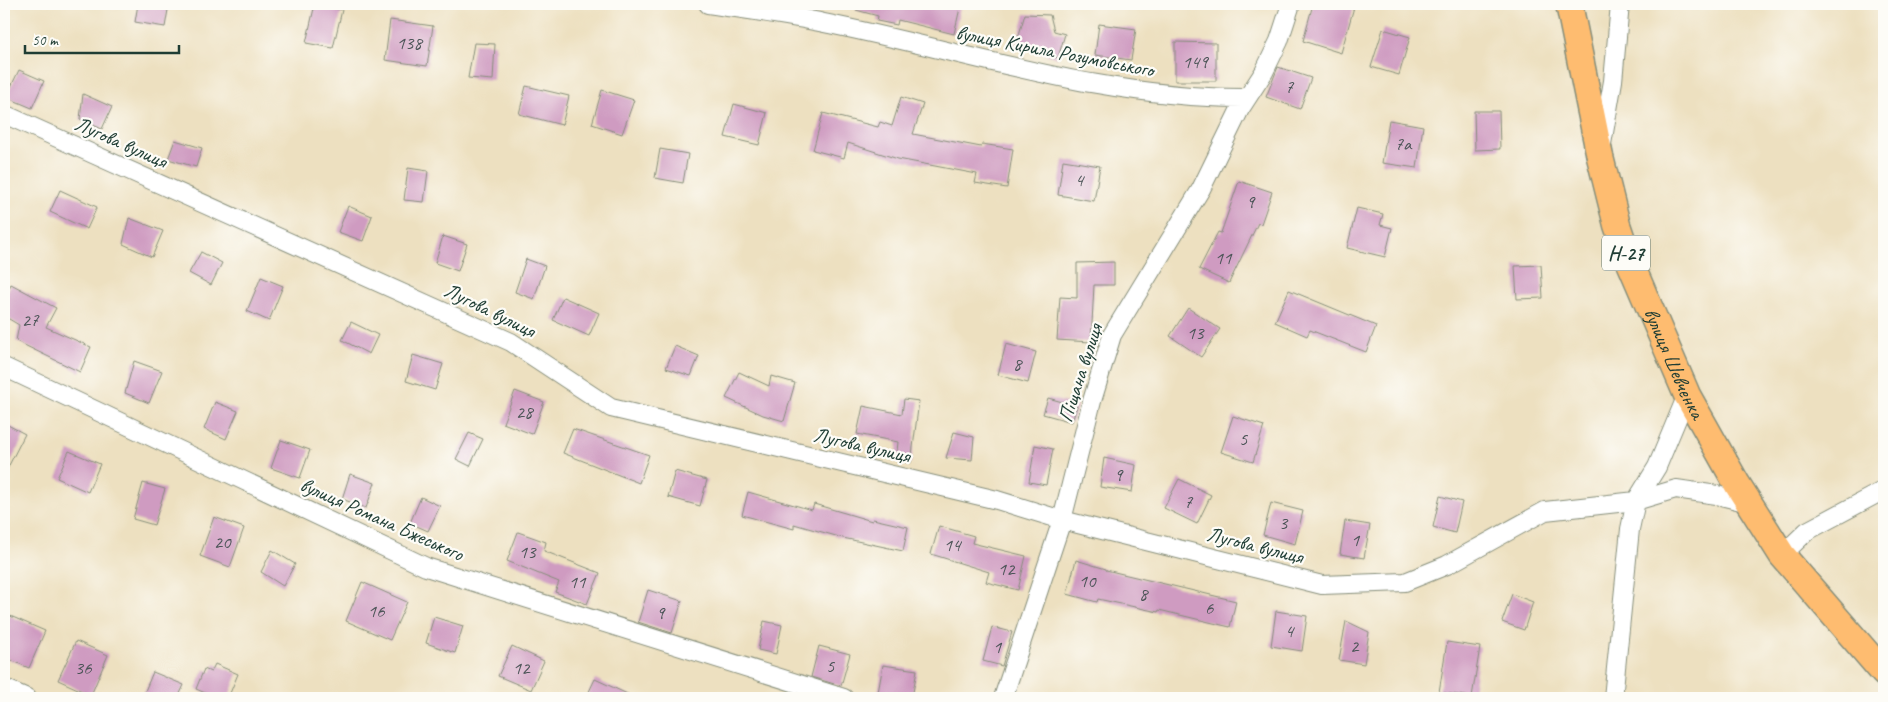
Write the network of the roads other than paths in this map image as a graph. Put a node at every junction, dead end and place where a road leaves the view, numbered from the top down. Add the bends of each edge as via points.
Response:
1 (708, 4) edge
2 (1291, 4) edge
3 (1569, 4) edge
4 (1620, 4) edge
5 (1247, 98) junction
6 (4, 114) edge
7 (1600, 157) junction
8 (4, 367) edge
9 (1687, 395) junction
10 (1884, 490) edge
11 (1636, 501) junction
12 (1750, 503) junction
13 (1062, 520) junction
14 (1782, 555) junction
15 (1884, 673) edge
16 (4, 688) edge
17 (27, 698) edge
18 (844, 698) edge
19 (1003, 698) edge
20 (1613, 698) edge

1 - 5 street, вулиця Кирила Розумовського via 824,23 1106,87 1169,96
2 - 5 street, Піщана вулиця via 1280,41
3 - 7 main road, вулиця Шевченка / Н-27
4 - 7 street via 1613,80
5 - 13 street, Піщана вулиця via 1201,189 1112,335
6 - 13 street, Лугова вулиця via 511,342 610,408 997,500
7 - 9 main road, вулиця Шевченка / Н-27 via 1629,260
8 - 18 street, вулиця Романа Бжеського via 426,567
9 - 11 street via 1657,467
9 - 12 main road, вулиця Шевченка / Н-27
10 - 14 street via 1807,531
11 - 12 street, Лугова вулиця via 1676,489 1718,494
11 - 13 street, Лугова вулиця via 1545,511 1447,565 1405,582 1387,583 1322,585
11 - 20 street via 1630,529
12 - 14 main road, вулиця Шевченка / Н-27
13 - 19 street, Піщана вулиця
14 - 15 main road, вулиця Шевченка / Н-27
16 - 17 street

